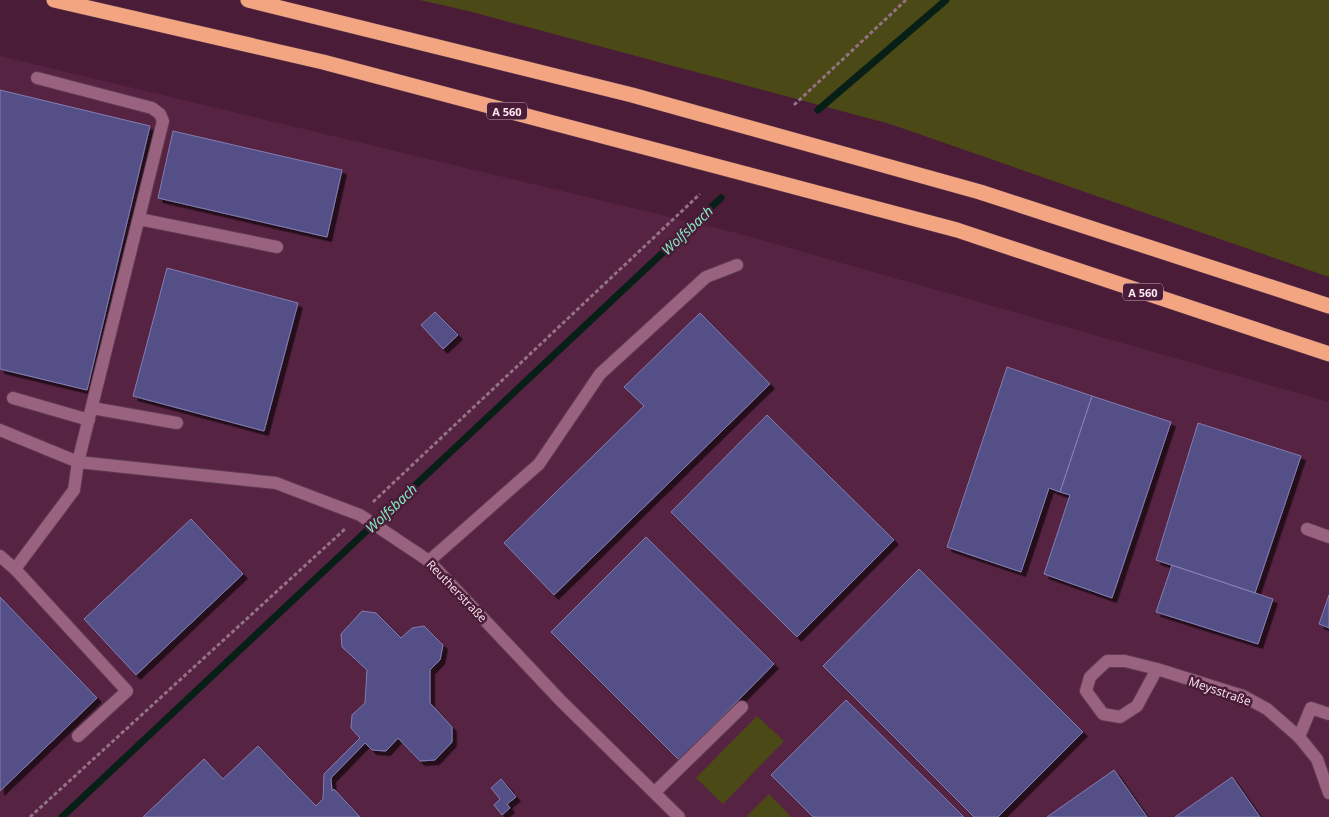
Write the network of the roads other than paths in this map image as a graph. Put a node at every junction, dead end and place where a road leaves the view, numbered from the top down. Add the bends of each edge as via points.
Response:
1 (54, 0) edge
2 (248, 0) edge
3 (37, 78) dead end
4 (139, 219) junction
5 (277, 247) dead end
6 (737, 265) dead end
7 (1329, 306) edge
8 (1329, 354) edge
9 (13, 398) dead end
10 (90, 414) junction
11 (176, 423) dead end
12 (0, 430) edge
13 (78, 462) junction
14 (1307, 529) dead end
15 (1329, 537) edge
16 (0, 556) edge
17 (429, 561) junction
18 (15, 569) junction
19 (1157, 669) junction
20 (742, 707) dead end
21 (1329, 714) edge
22 (78, 736) dead end
23 (1299, 737) junction
24 (655, 792) junction
25 (1329, 793) edge
26 (679, 817) edge

1 - 8 highway, A 560 via 323,62 957,230
2 - 7 highway via 632,95 980,192
3 - 4 street via 152,108 160,114 163,122
4 - 5 street
4 - 10 street
6 - 17 street via 706,277 600,374 539,464
9 - 10 street
10 - 11 street
10 - 13 street
12 - 13 street, Reutherstraße
13 - 17 street, Reutherstraße via 276,483 360,515
13 - 18 street via 74,490
14 - 15 street
16 - 18 street
17 - 24 street, Reutherstraße via 561,701
18 - 22 street via 127,690
19 - 19 street, Meysstraße via 1125,661 1107,661 1090,677 1086,691 1103,714 1120,717 1137,706
19 - 23 street, Meysstraße via 1243,696 1267,709
20 - 24 street
21 - 23 street via 1311,708
23 - 25 street, Meysstraße via 1317,759
24 - 26 street, Reutherstraße

